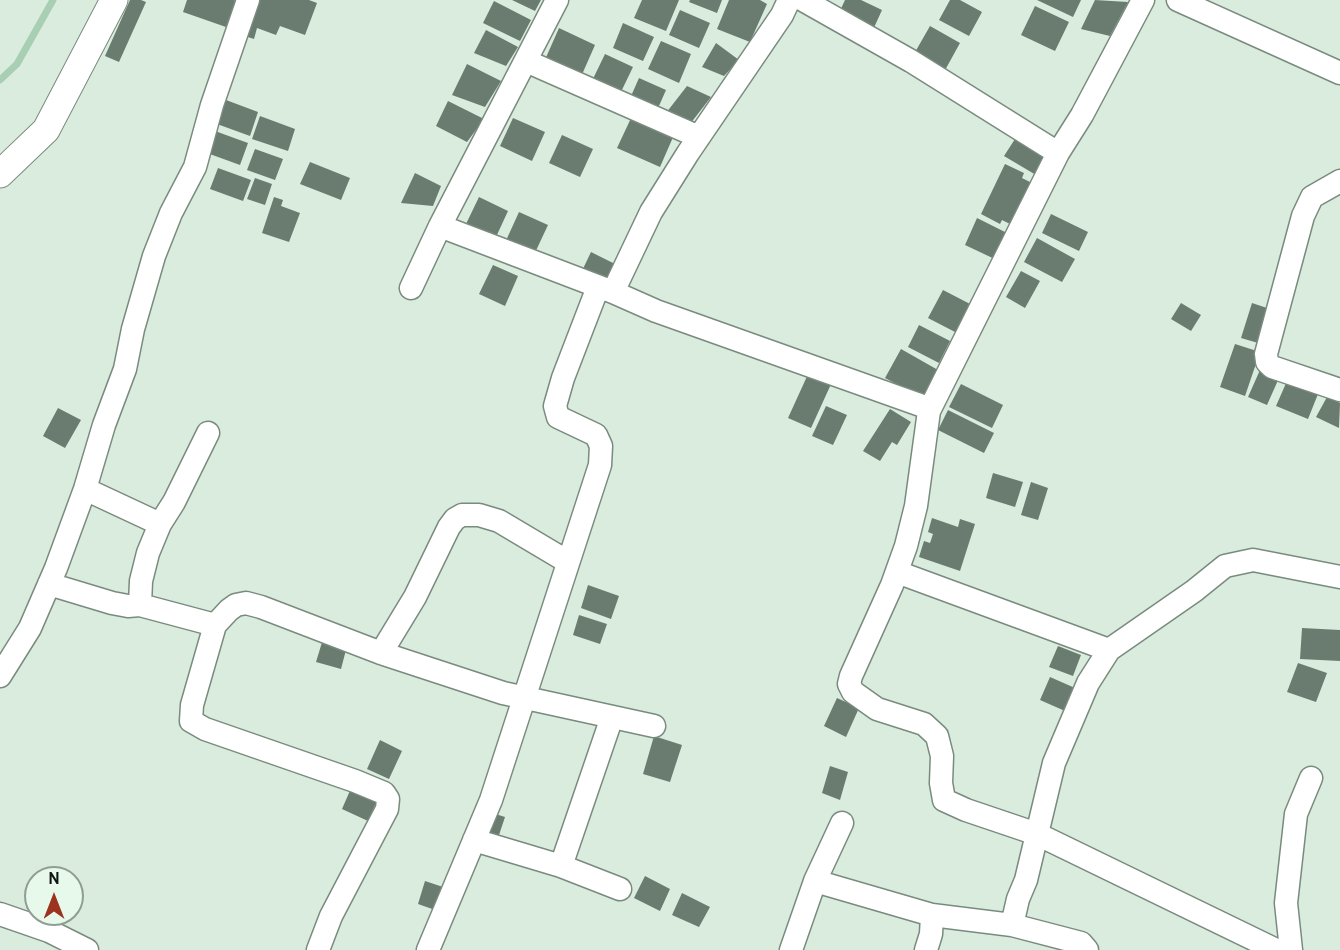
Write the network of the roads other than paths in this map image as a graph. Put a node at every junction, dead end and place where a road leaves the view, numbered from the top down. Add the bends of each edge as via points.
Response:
1 (114, 0) edge
2 (248, 0) edge
3 (557, 0) edge
4 (1143, 0) edge
5 (1178, 0) edge
6 (789, 1) edge
7 (526, 61) junction
8 (1340, 73) edge
9 (699, 137) junction
10 (1058, 153) junction
11 (0, 174) edge
12 (1340, 181) edge
13 (440, 225) junction
14 (411, 288) dead end
15 (606, 289) junction
16 (1340, 390) edge
17 (929, 411) junction
18 (208, 433) dead end
19 (85, 489) junction
20 (159, 524) junction
21 (568, 562) junction
22 (897, 572) junction
23 (1340, 577) edge
24 (49, 584) junction
25 (140, 605) junction
26 (215, 625) junction
27 (1109, 650) junction
28 (381, 653) junction
29 (0, 676) edge
30 (523, 698) junction
31 (612, 717) junction
32 (654, 726) dead end
33 (1311, 778) dead end
34 (842, 823) dead end
35 (1037, 834) junction
36 (474, 840) junction
37 (561, 866) junction
38 (815, 881) junction
39 (621, 889) dead end
40 (0, 914) edge
41 (933, 915) junction
42 (1012, 925) junction
43 (87, 950) edge
44 (318, 950) edge
45 (428, 950) edge
46 (791, 950) edge
47 (926, 950) edge
48 (1087, 950) edge
49 (1276, 950) edge
50 (1291, 950) edge

1 - 11 street via 46,130
2 - 19 street via 195,167 154,256 125,369
3 - 7 street
4 - 10 street via 1083,115
5 - 8 street
6 - 9 street
6 - 10 street via 911,61
7 - 9 street
7 - 13 street
9 - 15 street
10 - 17 street
12 - 16 street via 1312,197 1303,216 1266,354 1272,366
13 - 14 street
13 - 15 street
15 - 17 street
15 - 21 street via 563,378 555,406 558,417 596,435 601,446 600,465
17 - 22 street via 916,506
18 - 20 street
19 - 20 street
19 - 24 street
20 - 25 street via 141,581
21 - 28 street via 499,521 479,515 455,519
21 - 30 street
22 - 27 street
22 - 35 street via 849,684 853,692 877,709 924,724 937,736 944,800
23 - 27 street via 1253,560 1226,566
24 - 25 street via 112,603
24 - 29 street via 30,628
25 - 26 street
26 - 28 street via 236,605 246,603
26 - 44 street via 192,705 191,722 355,781 384,793 388,799 387,809 331,916
27 - 35 street via 1088,683 1054,763
28 - 30 street
30 - 31 street
30 - 36 street
31 - 32 street
31 - 37 street
33 - 50 street via 1296,814 1286,903
34 - 38 street
35 - 42 street
35 - 49 street
36 - 37 street
36 - 45 street
37 - 39 street
38 - 41 street
38 - 46 street
40 - 43 street via 49,931
41 - 42 street
41 - 47 street
42 - 48 street via 1082,943

